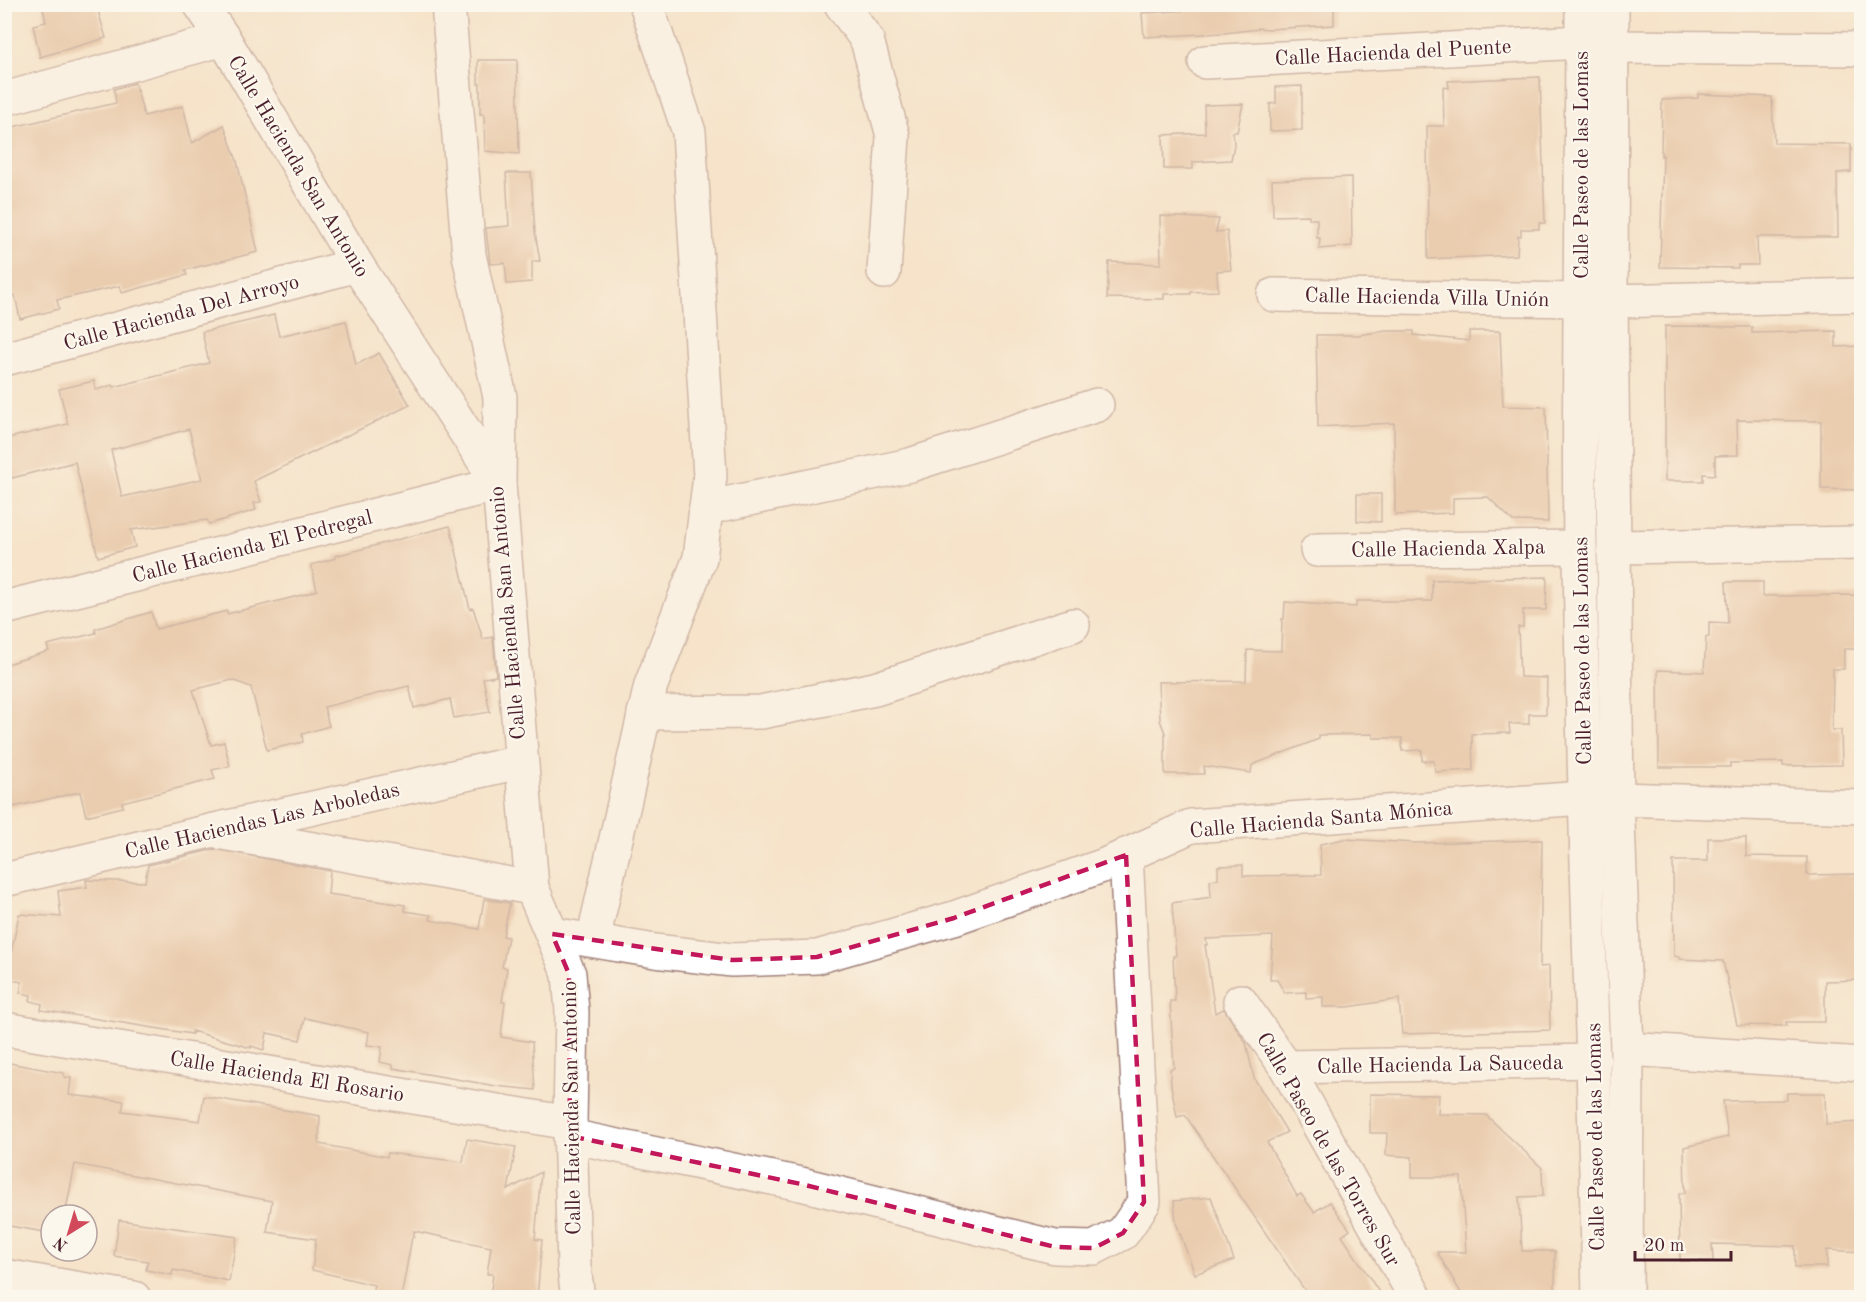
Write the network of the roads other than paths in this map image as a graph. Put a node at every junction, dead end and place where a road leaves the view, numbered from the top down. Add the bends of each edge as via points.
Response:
1 (200, 4) edge
2 (448, 4) edge
3 (646, 4) edge
4 (841, 4) edge
5 (1582, 4) edge
6 (1612, 4) edge
7 (224, 39) junction
8 (1597, 44) junction
9 (1862, 49) edge
10 (1205, 62) dead end
11 (4, 99) edge
12 (357, 265) junction
13 (884, 272) dead end
14 (1274, 295) dead end
15 (1862, 295) edge
16 (1596, 300) junction
17 (4, 359) edge
18 (1097, 405) dead end
19 (499, 484) junction
20 (706, 508) junction
21 (1862, 543) edge
22 (1580, 547) junction
23 (1615, 547) junction
24 (1317, 550) dead end
25 (4, 608) edge
26 (1073, 625) dead end
27 (644, 713) junction
28 (520, 762) junction
29 (1584, 798) junction
30 (1617, 798) junction
31 (1862, 807) edge
32 (210, 831) junction
33 (1126, 855) junction
34 (4, 880) edge
35 (532, 888) junction
36 (552, 934) junction
37 (593, 940) junction
38 (1240, 1001) dead end
39 (4, 1029) edge
40 (1627, 1049) junction
41 (1594, 1061) junction
42 (1862, 1064) edge
43 (1286, 1067) junction
44 (570, 1130) junction
45 (4, 1275) edge
46 (134, 1298) edge
47 (578, 1298) edge
48 (1416, 1298) edge
49 (1599, 1298) edge
50 (1626, 1298) edge

1 - 7 street, Calle Hacienda San Antonio
2 - 19 street via 469,255 500,397
3 - 20 street via 689,132 710,476
4 - 13 street via 867,40 893,136
5 - 8 street, Calle Paseo de las Lomas
6 - 8 street, Calle Paseo de las Lomas
7 - 11 street
7 - 12 street, Calle Hacienda San Antonio
8 - 9 street, Calle Hacienda del Puente
8 - 10 street, Calle Hacienda del Puente
8 - 16 street, Calle Paseo de las Lomas
12 - 17 street, Calle Hacienda Del Arroyo
12 - 19 street, Calle Hacienda San Antonio
14 - 16 street, Calle Hacienda Villa Unión
15 - 16 street, Calle Hacienda Villa Unión
16 - 22 street, Calle Paseo de las Lomas
16 - 23 street, Calle Paseo de las Lomas
18 - 20 street via 910,465
19 - 25 street, Calle Hacienda El Pedregal
19 - 28 street, Calle Hacienda San Antonio
20 - 27 street via 700,558
21 - 23 street
22 - 24 street, Calle Hacienda Xalpa
22 - 29 street, Calle Paseo de las Lomas
23 - 30 street, Calle Paseo de las Lomas
26 - 27 street via 864,691 761,712
27 - 37 street
28 - 32 street, Calle Haciendas Las Arboledas
28 - 35 street, Calle Hacienda San Antonio
29 - 30 street, Calle Hacienda Santa Mónica
29 - 33 street, Calle Hacienda Santa Mónica via 1191,826
29 - 41 street, Calle Paseo de las Lomas
30 - 31 street, Calle Hacienda Santa Mónica
30 - 40 street, Calle Paseo de las Lomas
32 - 34 street, Calle Haciendas Las Arboledas
32 - 35 street
33 - 37 street, Calle Hacienda Santa Mónica via 1105,866 954,918 817,957 732,960
33 - 44 street, Calle Hacienda El Rosario via 1144,1202 1123,1233 1094,1248 1055,1246
35 - 36 street, Calle Hacienda San Antonio
36 - 37 street, Calle Hacienda Santa Mónica
36 - 44 street, Calle Hacienda San Antonio via 569,974
38 - 43 street, Calle Paseo de las Torres Sur
39 - 44 street, Calle Hacienda El Rosario
40 - 42 street
40 - 50 street, Calle Paseo de las Lomas
41 - 43 street, Calle Hacienda La Sauceda
41 - 49 street, Calle Paseo de las Lomas
43 - 48 street, Calle Paseo de las Torres Sur
44 - 47 street, Calle Hacienda San Antonio
45 - 46 street

